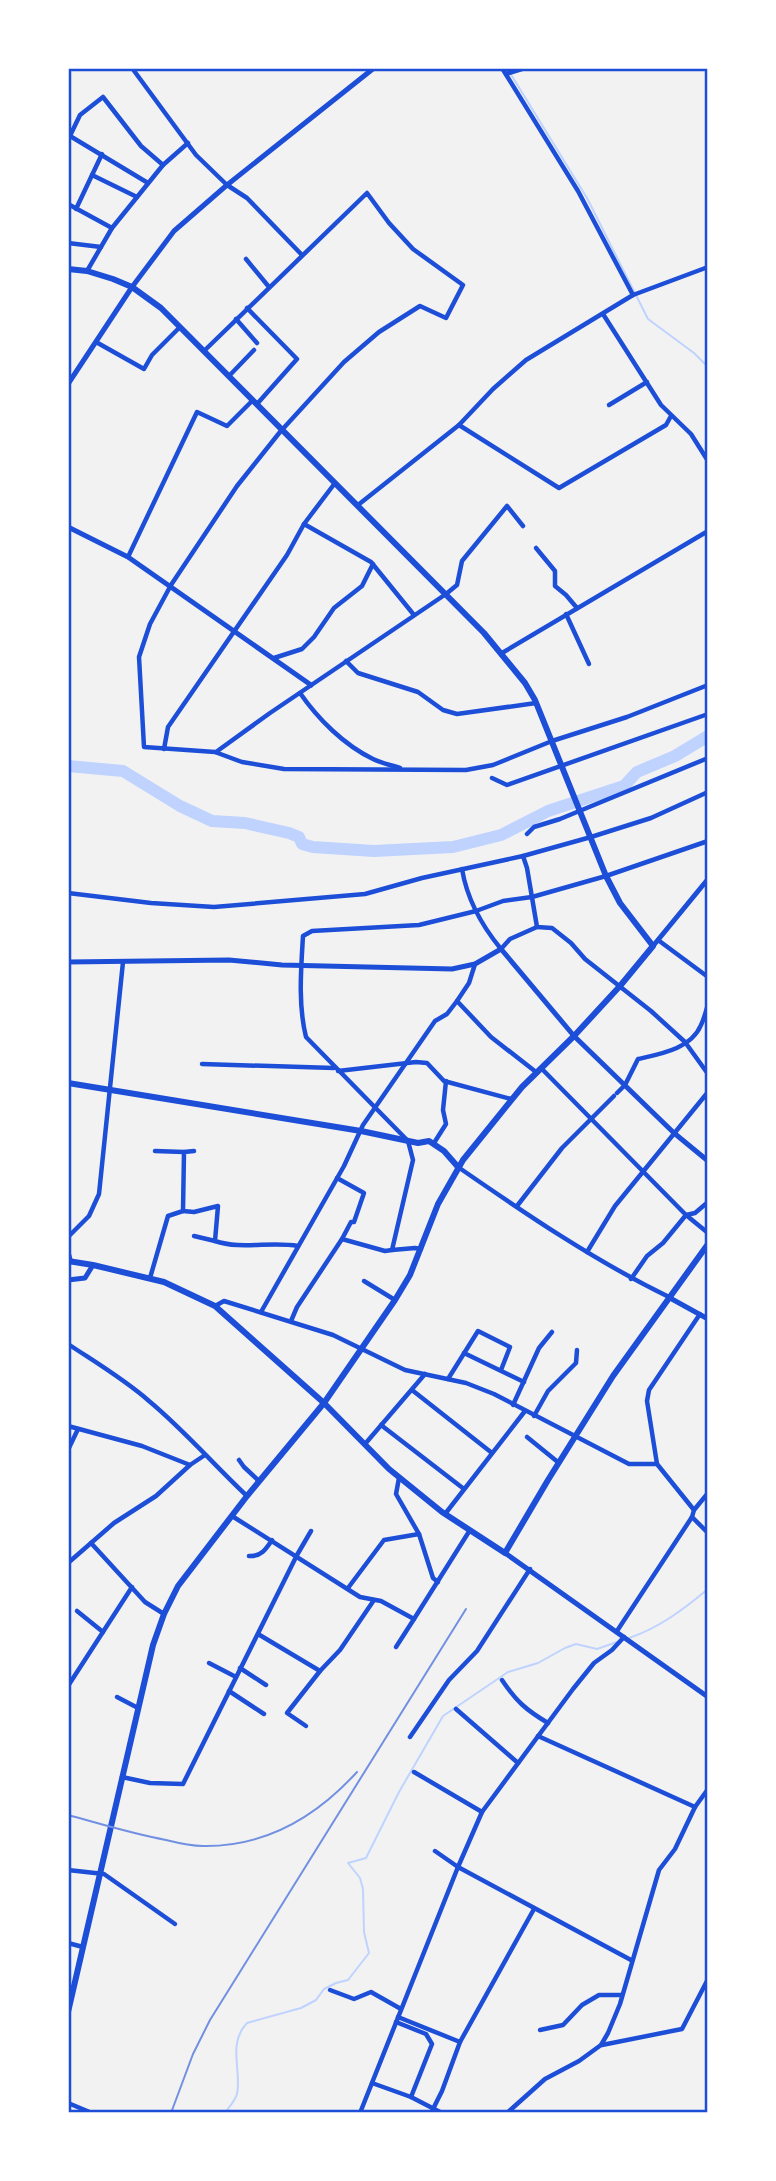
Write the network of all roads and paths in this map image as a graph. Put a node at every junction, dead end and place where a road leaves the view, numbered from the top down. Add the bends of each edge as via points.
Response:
1 (132, 68) edge
2 (374, 68) edge
3 (502, 68) edge
4 (525, 68) edge
5 (506, 74) junction
6 (69, 138) edge
7 (188, 142) junction
8 (102, 154) junction
9 (163, 165) junction
10 (92, 175) junction
11 (148, 183) junction
12 (227, 185) junction
13 (137, 197) junction
14 (68, 204) edge
15 (76, 209) junction
16 (112, 228) junction
17 (68, 243) edge
18 (101, 247) junction
19 (302, 255) junction
20 (246, 259) dead end
21 (708, 267) edge
22 (68, 269) edge
23 (87, 271) junction
24 (132, 287) junction
25 (269, 287) junction
26 (633, 295) junction
27 (247, 308) junction
28 (603, 314) junction
29 (236, 319) junction
30 (180, 327) junction
31 (96, 342) junction
32 (257, 343) dead end
33 (254, 350) dead end
34 (204, 351) junction
35 (229, 376) junction
36 (647, 382) junction
37 (68, 384) edge
38 (255, 402) junction
39 (609, 405) dead end
40 (671, 416) junction
41 (459, 425) junction
42 (283, 429) junction
43 (708, 461) edge
44 (336, 483) junction
45 (358, 505) junction
46 (304, 524) junction
47 (523, 526) dead end
48 (68, 527) edge
49 (708, 531) edge
50 (536, 548) dead end
51 (128, 557) junction
52 (373, 564) junction
53 (171, 585) junction
54 (446, 594) junction
55 (577, 608) junction
56 (566, 614) junction
57 (414, 616) junction
58 (234, 631) junction
59 (502, 653) junction
60 (274, 658) junction
61 (346, 661) junction
62 (589, 664) dead end
63 (311, 685) junction
64 (708, 685) edge
65 (300, 693) junction
66 (536, 703) junction
67 (708, 714) edge
68 (552, 742) junction
69 (164, 749) junction
70 (215, 752) junction
71 (708, 758) edge
72 (405, 769) junction
73 (492, 778) dead end
74 (708, 792) edge
75 (527, 834) dead end
76 (590, 835) junction
77 (708, 841) edge
78 (523, 856) junction
79 (462, 869) junction
80 (606, 876) junction
81 (708, 879) edge
82 (705, 887) edge
83 (68, 893) edge
84 (532, 897) junction
85 (476, 911) junction
86 (537, 928) junction
87 (655, 943) junction
88 (501, 949) junction
89 (68, 962) edge
90 (123, 962) junction
91 (302, 964) junction
92 (475, 964) junction
93 (708, 977) edge
94 (620, 986) junction
95 (457, 1001) junction
96 (708, 1004) edge
97 (574, 1036) junction
98 (685, 1042) junction
99 (202, 1064) dead end
100 (407, 1064) junction
101 (336, 1070) junction
102 (538, 1070) junction
103 (708, 1074) edge
104 (446, 1082) junction
105 (68, 1083) edge
106 (625, 1085) junction
107 (110, 1090) junction
108 (708, 1092) edge
109 (511, 1100) junction
110 (374, 1108) junction
111 (592, 1118) junction
112 (361, 1131) junction
113 (674, 1133) junction
114 (408, 1141) junction
115 (434, 1143) junction
116 (194, 1150) dead end
117 (155, 1151) dead end
118 (184, 1152) junction
119 (708, 1161) edge
120 (458, 1167) junction
121 (643, 1172) junction
122 (337, 1178) junction
123 (708, 1202) edge
124 (517, 1206) junction
125 (183, 1211) junction
126 (687, 1215) junction
127 (71, 1231) edge
128 (708, 1233) edge
129 (194, 1236) dead end
130 (68, 1237) edge
131 (342, 1239) junction
132 (215, 1241) junction
133 (708, 1244) edge
134 (299, 1246) junction
135 (421, 1249) junction
136 (392, 1250) junction
137 (68, 1251) edge
138 (587, 1252) junction
139 (69, 1261) edge
140 (93, 1265) junction
141 (150, 1278) junction
142 (631, 1279) junction
143 (68, 1280) edge
144 (364, 1281) dead end
145 (670, 1298) junction
146 (395, 1300) junction
147 (215, 1306) junction
148 (261, 1312) junction
149 (700, 1314) junction
150 (708, 1319) edge
151 (291, 1321) junction
152 (552, 1332) dead end
153 (68, 1344) edge
154 (363, 1349) junction
155 (577, 1350) dead end
156 (464, 1353) junction
157 (501, 1370) junction
158 (425, 1374) junction
159 (448, 1379) junction
160 (524, 1382) junction
161 (412, 1390) junction
162 (324, 1403) junction
163 (513, 1405) junction
164 (525, 1411) junction
165 (534, 1416) junction
166 (381, 1425) junction
167 (68, 1426) edge
168 (78, 1429) junction
169 (527, 1437) dead end
170 (577, 1437) junction
171 (365, 1445) junction
172 (68, 1450) edge
173 (492, 1453) junction
174 (205, 1455) junction
175 (239, 1460) dead end
176 (559, 1463) junction
177 (657, 1464) junction
178 (190, 1465) junction
179 (399, 1478) junction
180 (260, 1481) junction
181 (464, 1489) junction
182 (708, 1493) edge
183 (247, 1496) junction
184 (694, 1510) junction
185 (445, 1514) junction
186 (232, 1516) junction
187 (692, 1517) junction
188 (470, 1530) junction
189 (311, 1531) dead end
190 (708, 1533) edge
191 (419, 1534) junction
192 (272, 1540) junction
193 (91, 1543) junction
194 (505, 1553) junction
195 (297, 1555) junction
196 (249, 1556) dead end
197 (68, 1563) edge
198 (530, 1569) junction
199 (438, 1583) junction
200 (132, 1587) junction
201 (348, 1588) junction
202 (374, 1600) junction
203 (77, 1611) dead end
204 (164, 1614) junction
205 (414, 1619) junction
206 (617, 1631) junction
207 (103, 1632) junction
208 (258, 1634) junction
209 (624, 1637) junction
210 (396, 1647) dead end
211 (209, 1663) dead end
212 (240, 1668) junction
213 (320, 1671) junction
214 (68, 1673) edge
215 (75, 1677) junction
216 (236, 1677) junction
217 (502, 1680) dead end
218 (266, 1685) dead end
219 (68, 1686) edge
220 (229, 1691) junction
221 (708, 1697) edge
222 (117, 1698) dead end
223 (139, 1708) junction
224 (456, 1709) dead end
225 (264, 1714) dead end
226 (548, 1723) junction
227 (306, 1726) dead end
228 (538, 1736) junction
229 (410, 1737) dead end
230 (518, 1763) junction
231 (414, 1772) dead end
232 (122, 1777) junction
233 (708, 1789) edge
234 (695, 1807) junction
235 (482, 1812) junction
236 (435, 1851) dead end
237 (458, 1867) junction
238 (68, 1870) edge
239 (100, 1873) junction
240 (534, 1909) junction
241 (175, 1924) dead end
242 (68, 1943) edge
243 (83, 1947) junction
244 (631, 1960) junction
245 (708, 1979) edge
246 (330, 1990) dead end
247 (622, 1995) junction
248 (401, 2009) junction
249 (68, 2011) edge
250 (397, 2020) junction
251 (540, 2030) dead end
252 (460, 2042) junction
253 (601, 2045) junction
254 (372, 2083) junction
255 (411, 2097) junction
256 (68, 2103) edge
257 (433, 2110) edge
258 (92, 2113) edge
259 (360, 2113) edge
260 (442, 2113) edge
261 (507, 2113) edge

1 - 7 street
2 - 12 street
3 - 5 street
4 - 5 street
5 - 26 street via 578,191
6 - 8 street
6 - 9 street via 79,115 103,97 141,146
7 - 9 street
7 - 12 street
8 - 10 street
8 - 11 street
9 - 11 street
10 - 13 street
10 - 15 street
11 - 13 street
12 - 19 street via 247,198
12 - 24 street via 174,231
13 - 16 street
14 - 15 street
15 - 16 street
16 - 18 street
17 - 18 street
18 - 23 street
19 - 25 street
19 - 42 street via 368,193 413,249 463,285 446,318 420,306 379,332 344,362
20 - 25 street
21 - 26 street
22 - 23 main road
23 - 24 main road
24 - 30 main road
24 - 31 street
25 - 27 street
26 - 28 street
27 - 29 street
27 - 38 street via 297,359
28 - 36 street
28 - 41 street via 526,360
29 - 32 street
29 - 34 street
30 - 31 street via 144,369
30 - 34 main road
31 - 37 street
33 - 35 street
34 - 35 main road
35 - 38 main road
36 - 39 street
36 - 40 street
38 - 42 main road
38 - 51 street via 227,426 197,412
40 - 41 street via 666,425 559,488
40 - 43 street via 691,434
41 - 45 street
42 - 44 main road
42 - 53 street via 237,486
44 - 45 main road
44 - 46 street
45 - 54 main road
46 - 52 street
46 - 58 street
47 - 54 street via 508,506 462,561 457,585
48 - 51 street
49 - 55 street
50 - 55 street via 555,571 555,586
51 - 53 street
52 - 57 street
52 - 60 street via 362,586 334,608 314,638 302,649
53 - 58 street
53 - 69 street via 139,657 144,747
54 - 57 street
54 - 59 main road
55 - 56 street
56 - 59 street
56 - 62 street
57 - 61 street
58 - 60 street
58 - 69 street via 168,727
59 - 66 main road
60 - 63 street
61 - 63 street
61 - 66 street via 358,673 418,692 457,714
63 - 65 street
64 - 68 street
65 - 70 street
65 - 72 street via 343,740 373,759
66 - 68 main road
67 - 73 street via 508,785
68 - 72 street via 493,765 466,770
68 - 76 main road
69 - 70 street
70 - 72 street via 284,769
71 - 75 street via 534,827
74 - 76 street via 651,818
76 - 78 street
76 - 80 main road
77 - 80 street
78 - 79 street
78 - 84 street
79 - 83 street via 365,894 214,907
79 - 85 street
80 - 84 street
80 - 87 main road via 620,903
81 - 82 street
82 - 87 street
84 - 85 street
84 - 86 street
85 - 88 street
85 - 91 street via 419,925 312,931 303,936
86 - 88 street via 510,939
86 - 94 street via 552,928
87 - 93 street
87 - 94 main road
88 - 92 street
88 - 97 street
89 - 90 street
90 - 91 street
90 - 107 street
91 - 92 street via 452,969
91 - 101 street via 306,1037
92 - 95 street
94 - 97 main road
94 - 98 street
95 - 100 street via 435,1021
95 - 102 street via 491,1037
96 - 98 street via 701,1027
97 - 102 main road
97 - 106 street
98 - 103 street
98 - 106 street via 676,1049 638,1059
99 - 101 street
100 - 101 street
100 - 104 street via 427,1063
100 - 110 street
101 - 110 street
102 - 109 main road
102 - 111 street
104 - 109 street
104 - 115 street via 446,1124
105 - 107 main road
106 - 111 street
106 - 113 street
107 - 112 main road
107 - 127 street via 99,1194 89,1216
108 - 113 street
109 - 120 main road
110 - 112 street
110 - 114 street
111 - 121 street
111 - 124 street
112 - 114 main road
112 - 122 street
113 - 119 street
113 - 121 street
114 - 115 main road
114 - 136 street via 413,1160
115 - 120 main road
116 - 118 street
117 - 118 street
118 - 125 street
120 - 124 street
120 - 135 main road
121 - 126 street
121 - 138 street
122 - 131 street via 364,1193
122 - 134 street
123 - 126 street
124 - 138 street
125 - 132 street via 218,1206
125 - 141 street via 168,1216
126 - 128 street
126 - 142 street
127 - 130 street
129 - 132 street
131 - 136 street
131 - 151 street
132 - 134 street via 230,1246
133 - 145 main road
134 - 148 street
135 - 136 street
135 - 146 main road
137 - 139 street
138 - 142 street
139 - 140 main road
140 - 141 main road
140 - 143 street via 85,1278
141 - 147 main road
142 - 145 street
144 - 146 street
145 - 149 street
145 - 170 main road via 613,1376
146 - 154 main road
147 - 148 street via 224,1301
147 - 162 main road
148 - 151 street
149 - 150 street
149 - 177 street via 649,1390 648,1415
151 - 154 street
152 - 160 street via 539,1348
153 - 174 street via 146,1398
154 - 158 street via 397,1367
154 - 162 main road
155 - 165 street via 576,1363 548,1391
156 - 157 street
156 - 157 street via 478,1331 510,1347
156 - 159 street
157 - 160 street
158 - 159 street
158 - 161 street
159 - 163 street
160 - 163 street
161 - 166 street
161 - 173 street
162 - 171 main road
162 - 180 main road
163 - 164 street
164 - 165 street
164 - 173 street
165 - 170 street
166 - 171 street
166 - 181 street
167 - 168 street
168 - 172 street
168 - 178 street
169 - 176 street
170 - 176 main road
170 - 177 street via 629,1464
171 - 179 main road
173 - 181 street
174 - 178 street
174 - 183 street
175 - 180 street
176 - 194 main road
177 - 184 street
178 - 193 street
179 - 185 main road
179 - 191 street via 396,1494
180 - 183 main road
181 - 185 street
182 - 184 street
183 - 186 main road
184 - 187 street
185 - 188 main road
186 - 192 street
186 - 204 main road via 178,1586
187 - 190 street
187 - 206 street
188 - 194 main road
188 - 199 street
189 - 195 street
191 - 199 street
191 - 201 street via 384,1540
192 - 195 street
192 - 196 street via 262,1553
193 - 197 street
193 - 200 street
194 - 198 street
195 - 201 street
195 - 208 street
198 - 206 street
198 - 229 street via 477,1651 449,1680
199 - 205 street
200 - 204 street
200 - 207 street
201 - 202 street
202 - 205 street
202 - 213 street
203 - 207 street
204 - 223 main road
205 - 210 street
206 - 209 street
207 - 215 street
208 - 212 street
208 - 213 street
209 - 221 street
209 - 226 street via 594,1663
211 - 216 street
212 - 216 street
212 - 218 street
213 - 227 street via 287,1713
214 - 215 street
215 - 219 street
216 - 220 street
217 - 226 street via 516,1701
220 - 225 street
220 - 232 street via 183,1784
222 - 223 street
223 - 232 main road
224 - 230 street
226 - 228 street
228 - 230 street
228 - 234 street
230 - 235 street
231 - 235 street
232 - 239 main road
233 - 234 street
234 - 244 street via 659,1870
235 - 237 street
236 - 237 street
237 - 240 street
237 - 248 street
238 - 239 street
239 - 241 street
239 - 243 main road
240 - 244 street
240 - 252 street
242 - 243 street
243 - 249 main road
244 - 247 street
245 - 253 street via 682,2029
246 - 248 street via 354,1998 371,1992
247 - 251 street via 598,1995 564,2025
247 - 253 street
248 - 250 street
250 - 252 street
250 - 254 street
250 - 255 street via 426,2034 432,2044
252 - 257 street
253 - 261 street via 545,2079
254 - 255 street
254 - 259 street
255 - 257 street
256 - 258 street
257 - 260 street

